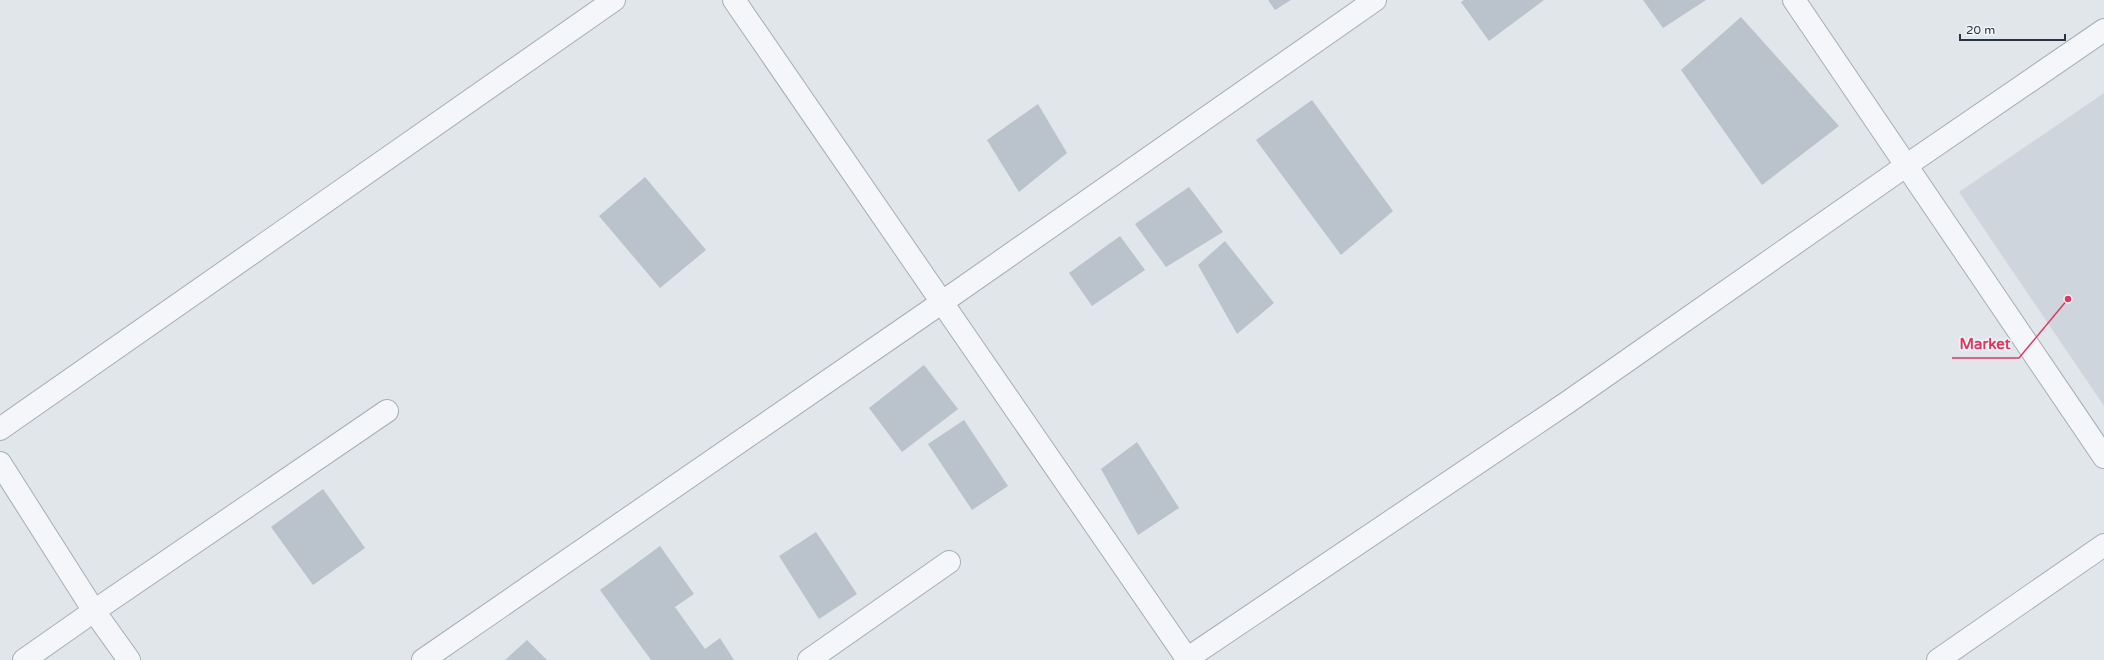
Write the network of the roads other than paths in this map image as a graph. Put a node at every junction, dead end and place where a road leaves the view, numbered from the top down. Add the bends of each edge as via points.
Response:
1 (614, 0) edge
2 (734, 0) edge
3 (1375, 0) edge
4 (1794, 0) edge
5 (2104, 30) edge
6 (1907, 165) junction
7 (941, 303) junction
8 (387, 411) dead end
9 (0, 429) edge
10 (2104, 457) edge
11 (0, 463) edge
12 (2104, 545) edge
13 (950, 562) dead end
14 (94, 610) junction
15 (24, 660) edge
16 (129, 660) edge
17 (423, 660) edge
18 (809, 660) edge
19 (1186, 660) edge
20 (1938, 660) edge

1 - 9 street
2 - 7 street
3 - 7 street
4 - 6 street
5 - 6 street
6 - 10 street
6 - 19 street via 1568,402
7 - 17 street
7 - 19 street
8 - 14 street
11 - 14 street
12 - 20 street
13 - 18 street
14 - 15 street
14 - 16 street

